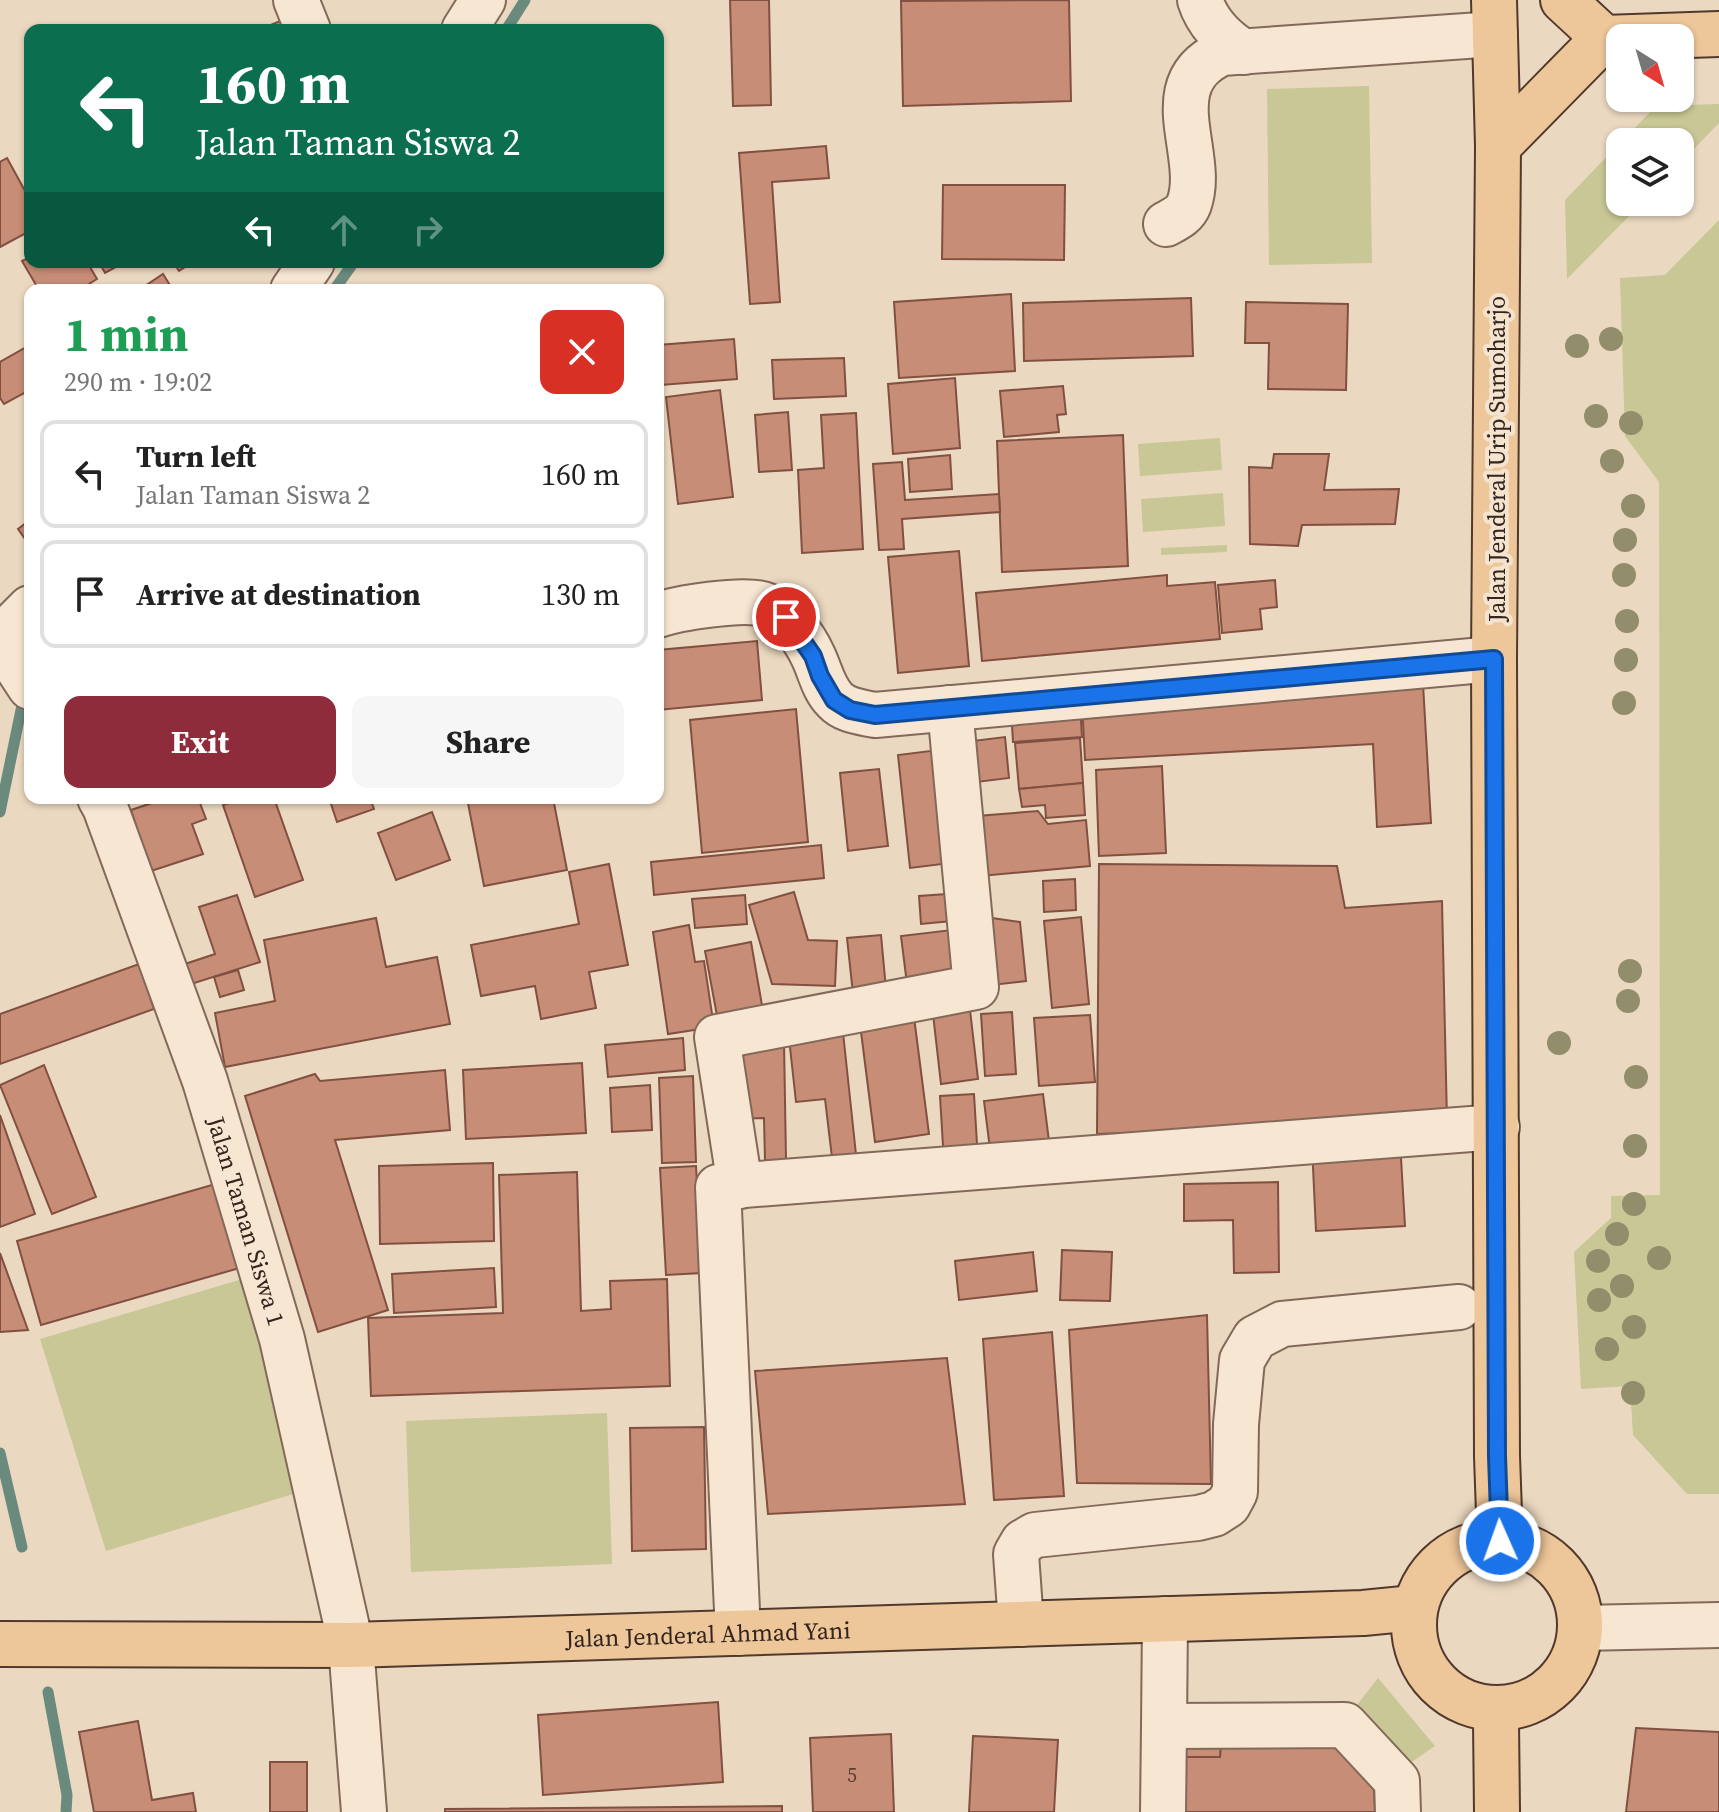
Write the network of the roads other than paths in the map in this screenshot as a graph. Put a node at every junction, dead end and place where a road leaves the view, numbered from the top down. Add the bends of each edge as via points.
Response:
1 (296, 0) edge
2 (483, 0) edge
3 (1200, 0) edge
4 (1563, 0) edge
5 (1495, 17) edge
6 (306, 24) edge
7 (468, 24) edge
8 (1719, 34) edge
9 (1604, 38) junction
10 (1244, 52) junction
11 (1498, 146) junction
12 (1166, 224) dead end
13 (664, 613) edge
14 (24, 614) edge
15 (0, 640) edge
16 (1494, 659) junction
17 (24, 678) edge
18 (950, 708) junction
19 (113, 804) edge
20 (1497, 1127) junction
21 (740, 1186) junction
22 (1459, 1307) dead end
23 (1500, 1541) junction
24 (1414, 1608) junction
25 (1165, 1619) junction
26 (1021, 1624) junction
27 (1719, 1625) edge
28 (1581, 1628) junction
29 (738, 1633) junction
30 (0, 1644) edge
31 (351, 1645) junction
32 (1499, 1709) junction
33 (1164, 1726) junction
34 (364, 1812) edge
35 (1163, 1812) edge
36 (1398, 1812) edge
37 (1497, 1812) edge

1 - 6 street
2 - 7 street
3 - 10 street via 1210,21
4 - 9 main road
5 - 10 street
5 - 11 main road, Jalan Jenderal Urip Sumoharjo
8 - 9 main road
9 - 11 main road
10 - 12 street via 1209,59 1186,93 1189,206
11 - 16 main road, Jalan Jenderal Urip Sumoharjo
13 - 18 street via 762,604 786,617 834,700 850,710 875,715
14 - 15 street
15 - 17 street
16 - 18 street
16 - 20 main road, Jalan Jenderal Urip Sumoharjo
18 - 21 street via 976,987 717,1037
19 - 31 street, Jalan Taman Siswa 1 via 205,1081 282,1339
20 - 21 street
20 - 23 main road, Jalan Jenderal Urip Sumoharjo
21 - 29 street via 718,1187
22 - 26 street via 1282,1324 1255,1338 1242,1360 1235,1492 1228,1505 1198,1518 1035,1535 1016,1554
23 - 24 main road via 1456,1552 1438,1566
23 - 28 main road via 1525,1546 1566,1578
24 - 25 main road, Jalan Jenderal Ahmad Yani
24 - 32 main road via 1416,1649 1439,1686 1457,1699
25 - 26 main road, Jalan Jenderal Ahmad Yani
25 - 33 street
26 - 29 main road, Jalan Jenderal Ahmad Yani
27 - 28 street
28 - 32 main road via 1576,1653 1546,1692
29 - 31 main road, Jalan Jenderal Ahmad Yani
30 - 31 main road, Jalan Jenderal Ahmad Yani
31 - 34 street, Jalan Taman Siswa 1
32 - 37 main road
33 - 35 street
33 - 36 street via 1345,1725 1397,1781

